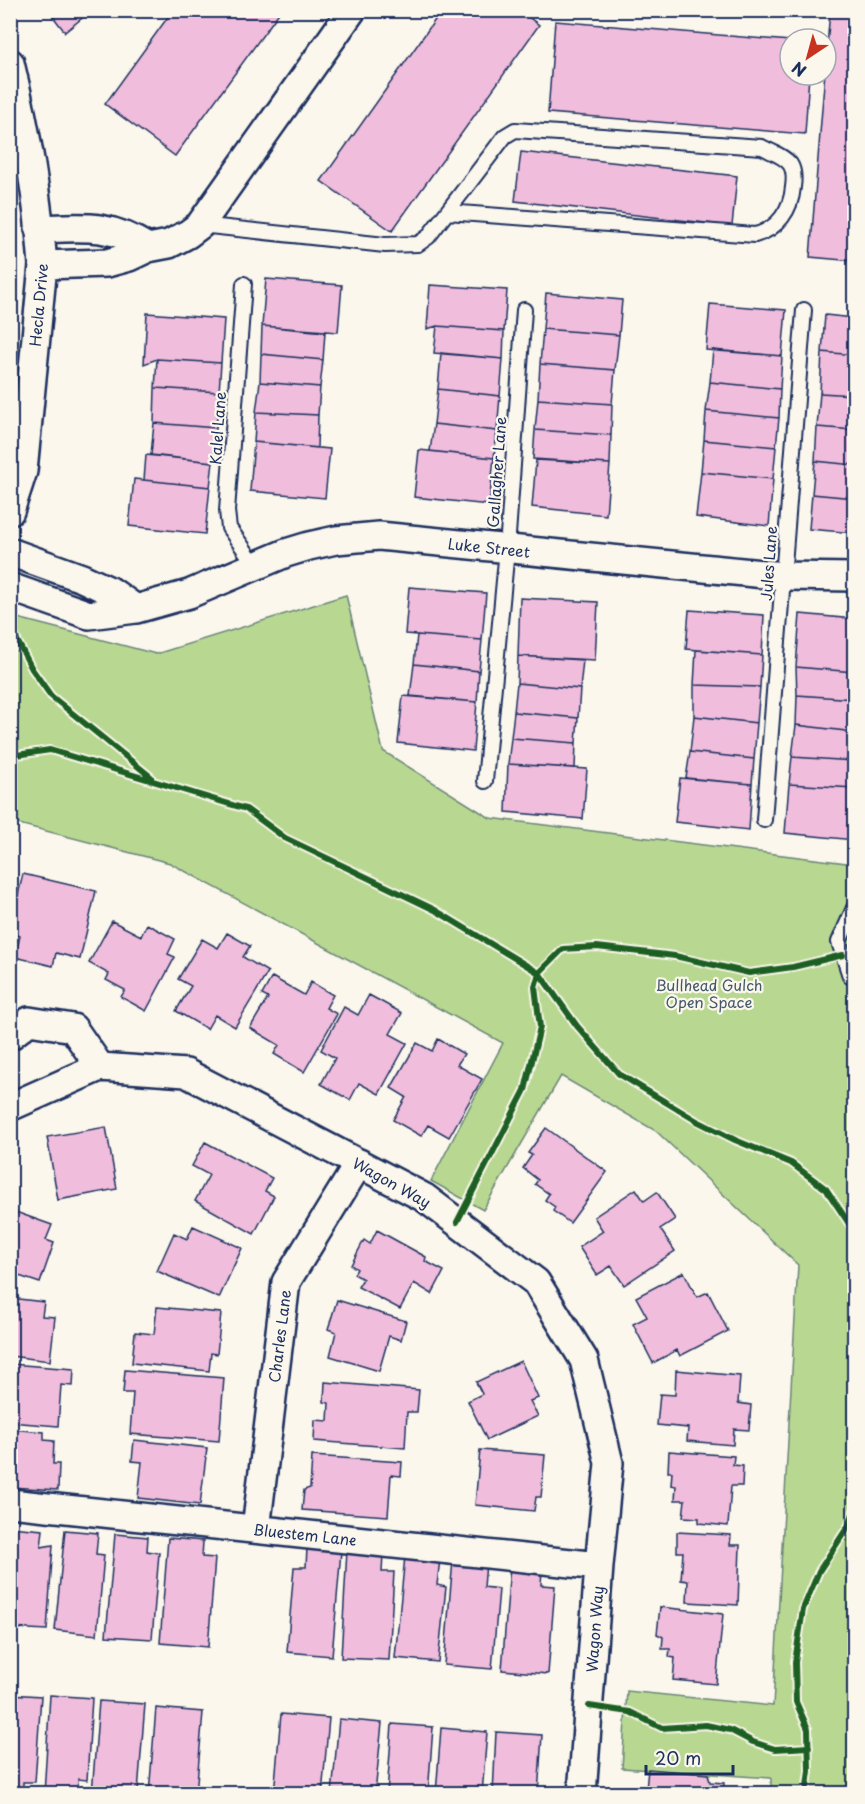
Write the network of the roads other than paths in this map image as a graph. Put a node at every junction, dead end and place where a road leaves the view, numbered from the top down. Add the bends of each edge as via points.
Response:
1 (352, 10) edge
2 (10, 63) edge
3 (447, 212) junction
4 (200, 225) junction
5 (39, 229) junction
6 (148, 248) junction
7 (43, 265) junction
8 (244, 284) dead end
9 (524, 310) dead end
10 (804, 310) dead end
11 (10, 511) edge
12 (507, 549) junction
13 (10, 552) edge
14 (256, 566) junction
15 (784, 576) junction
16 (855, 577) edge
17 (10, 587) edge
18 (136, 609) junction
19 (485, 781) dead end
20 (764, 819) dead end
21 (855, 908) edge
22 (855, 977) edge
23 (10, 1036) edge
24 (100, 1067) junction
25 (10, 1107) edge
26 (359, 1163) junction
27 (10, 1503) edge
28 (256, 1529) junction
29 (598, 1566) junction
30 (582, 1794) edge

1 - 4 street
2 - 5 street, Hecla Drive via 26,132
3 - 3 lane via 495,148 515,130 762,147 791,165 794,180 792,200 782,218 767,232 755,235
3 - 4 lane via 428,237 418,244 405,245
4 - 6 street via 169,244
5 - 6 street via 110,230
5 - 7 street, Hecla Drive
6 - 7 street via 107,263
7 - 11 street, Hecla Drive via 23,471
8 - 14 lane, Kalel Lane via 227,511 229,528
9 - 12 lane, Gallagher Lane
10 - 15 lane, Jules Lane
12 - 14 street, Luke Street via 380,536 309,546
12 - 15 street, Luke Street
12 - 19 lane, Gallagher Lane
13 - 18 street via 112,592
14 - 18 street, Luke Street via 189,594
15 - 16 street, Luke Street
15 - 20 lane, Jules Lane
17 - 18 street, Luke Street via 88,615
21 - 22 lane via 839,942 850,976
23 - 24 street via 29,1021 73,1028
24 - 25 street, Wagon Way
24 - 26 street, Wagon Way via 186,1072
26 - 28 street, Charles Lane via 286,1282
26 - 29 street, Wagon Way via 424,1198 536,1282 584,1360 609,1462
27 - 28 street, Bluestem Lane
28 - 29 street, Bluestem Lane
29 - 30 street, Wagon Way

